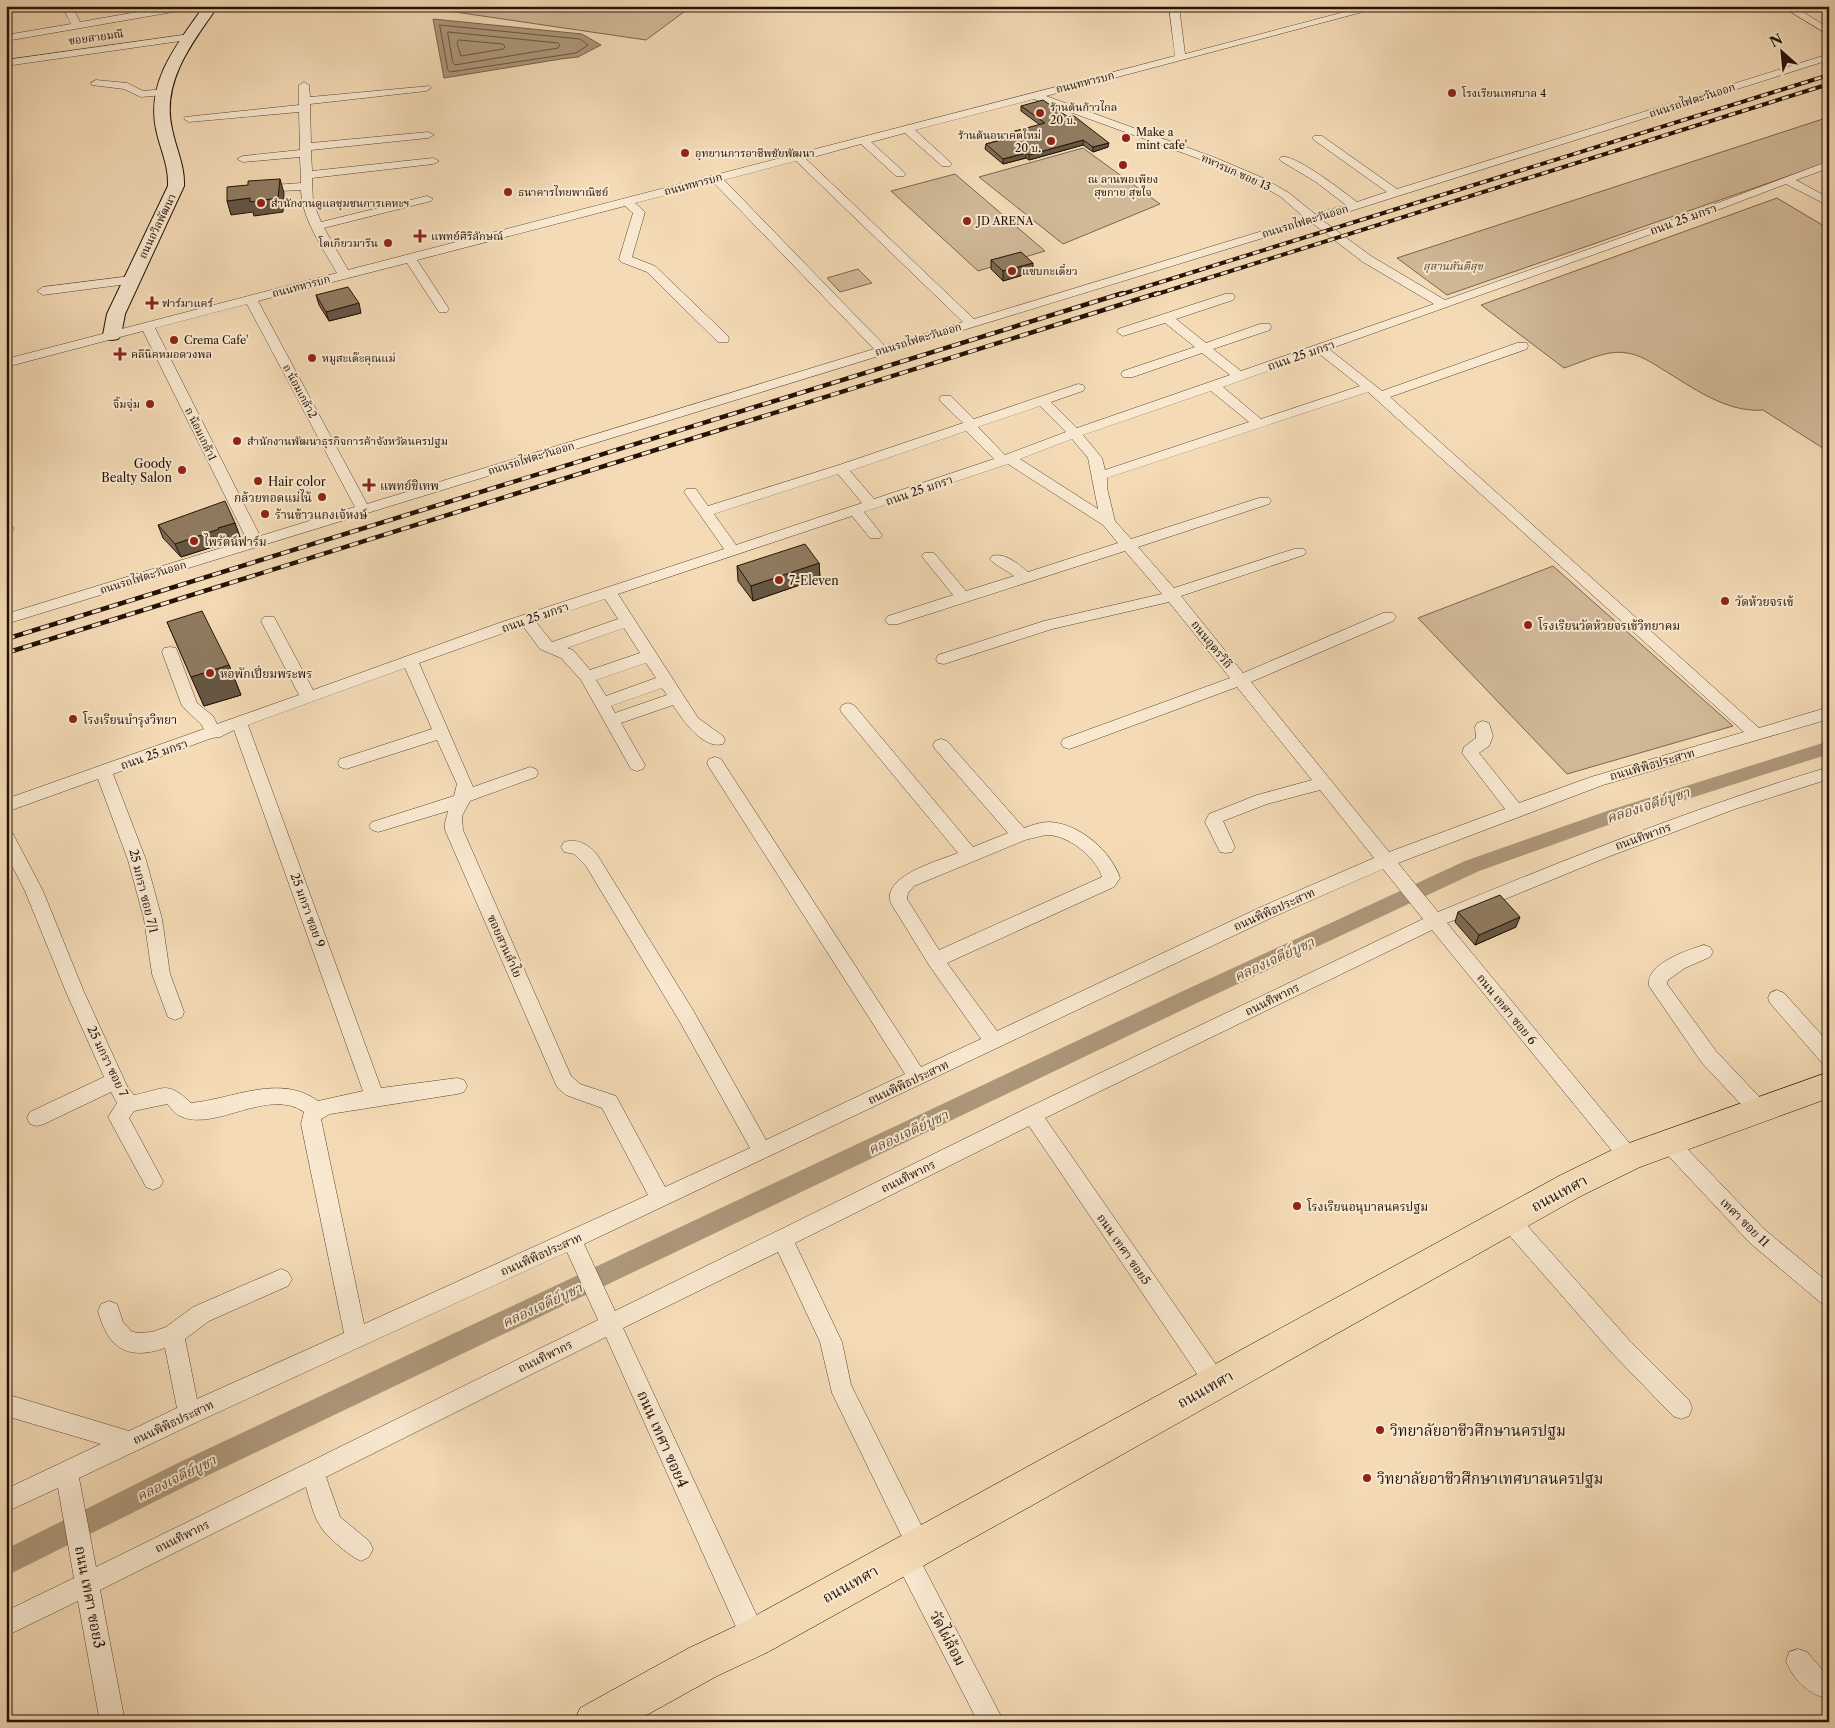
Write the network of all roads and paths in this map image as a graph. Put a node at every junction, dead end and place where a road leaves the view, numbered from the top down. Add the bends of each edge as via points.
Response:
1 (67, 6) edge
2 (190, 6) edge
3 (211, 6) edge
4 (1174, 6) edge
5 (1343, 6) edge
6 (1380, 6) edge
7 (1786, 6) edge
8 (1817, 6) edge
9 (1354, 13) junction
10 (1829, 13) edge
11 (77, 26) junction
12 (1829, 32) edge
13 (190, 37) junction
14 (6, 38) edge
15 (1180, 57) junction
16 (1829, 57) edge
17 (7, 66) edge
18 (96, 83) dead end
19 (304, 85) dead end
20 (426, 88) dead end
21 (164, 92) junction
22 (1033, 95) junction
23 (304, 104) junction
24 (189, 119) dead end
25 (906, 128) junction
26 (428, 135) dead end
27 (1318, 138) dead end
28 (863, 140) junction
29 (306, 150) junction
30 (798, 156) junction
31 (1285, 158) dead end
32 (243, 159) dead end
33 (433, 161) dead end
34 (946, 164) dead end
35 (1829, 164) edge
36 (900, 174) dead end
37 (716, 178) junction
38 (307, 180) junction
39 (1787, 180) junction
40 (250, 190) edge
41 (1395, 193) junction
42 (427, 199) dead end
43 (627, 202) junction
44 (1829, 202) edge
45 (1355, 206) junction
46 (1312, 218) junction
47 (316, 226) junction
48 (410, 258) junction
49 (344, 275) junction
50 (131, 280) junction
51 (43, 291) dead end
52 (1229, 297) dead end
53 (251, 299) junction
54 (1444, 305) junction
55 (443, 309) dead end
56 (1167, 318) junction
57 (971, 323) junction
58 (147, 326) junction
59 (1265, 327) dead end
60 (1123, 332) dead end
61 (112, 335) junction
62 (723, 339) dead end
63 (1522, 346) dead end
64 (1202, 348) junction
65 (1320, 348) junction
66 (882, 350) junction
67 (6, 363) edge
68 (1128, 374) dead end
69 (1238, 376) junction
70 (1214, 386) junction
71 (1078, 388) dead end
72 (1375, 391) junction
73 (946, 399) dead end
74 (1042, 400) junction
75 (1259, 424) junction
76 (971, 425) junction
77 (1074, 434) junction
78 (1006, 460) junction
79 (841, 469) junction
80 (1100, 476) junction
81 (690, 492) dead end
82 (1264, 501) dead end
83 (872, 506) junction
84 (364, 509) junction
85 (704, 512) junction
86 (856, 512) junction
87 (1108, 522) junction
88 (875, 535) dead end
89 (255, 542) junction
90 (1126, 544) junction
91 (733, 551) junction
92 (1299, 552) dead end
93 (929, 556) dead end
94 (997, 559) dead end
95 (1025, 577) junction
96 (608, 593) junction
97 (1172, 595) junction
98 (963, 597) junction
99 (1388, 617) dead end
100 (6, 619) edge
101 (528, 620) junction
102 (893, 620) dead end
103 (269, 621) dead end
104 (627, 622) junction
105 (553, 647) junction
106 (170, 652) edge
107 (649, 656) junction
108 (944, 659) dead end
109 (410, 662) junction
110 (587, 677) junction
111 (1241, 680) junction
112 (666, 682) junction
113 (309, 698) junction
114 (676, 698) junction
115 (602, 704) junction
116 (848, 709) dead end
117 (1829, 713) edge
118 (611, 720) junction
119 (240, 724) junction
120 (1483, 727) dead end
121 (442, 732) junction
122 (214, 733) junction
123 (1756, 734) junction
124 (717, 740) dead end
125 (1068, 743) dead end
126 (941, 744) dead end
127 (346, 763) dead end
128 (716, 763) dead end
129 (637, 765) dead end
130 (104, 772) junction
131 (530, 773) dead end
132 (1829, 773) edge
133 (1324, 783) junction
134 (462, 798) junction
135 (6, 806) edge
136 (1516, 811) junction
137 (378, 826) dead end
138 (1020, 835) junction
139 (6, 838) edge
140 (570, 847) dead end
141 (1226, 847) dead end
142 (970, 855) junction
143 (1386, 860) junction
144 (1435, 921) junction
145 (1704, 952) dead end
146 (935, 960) junction
147 (1777, 998) dead end
148 (175, 1012) dead end
149 (994, 1042) junction
150 (1829, 1057) edge
151 (918, 1078) junction
152 (116, 1080) junction
153 (1829, 1085) edge
154 (457, 1086) dead end
155 (375, 1096) junction
156 (129, 1103) junction
157 (1758, 1110) junction
158 (317, 1111) junction
159 (1032, 1115) junction
160 (37, 1118) dead end
161 (1668, 1142) junction
162 (762, 1151) junction
163 (1629, 1157) junction
164 (153, 1182) dead end
165 (662, 1199) junction
166 (1509, 1220) junction
167 (782, 1239) junction
168 (576, 1247) junction
169 (281, 1279) dead end
170 (1829, 1296) edge
171 (109, 1311) dead end
172 (607, 1315) junction
173 (173, 1335) junction
174 (356, 1337) junction
175 (1216, 1383) junction
176 (6, 1405) edge
177 (1681, 1408) dead end
178 (189, 1414) junction
179 (130, 1442) junction
180 (313, 1471) junction
181 (68, 1481) junction
182 (6, 1501) edge
183 (361, 1549) dead end
184 (912, 1551) junction
185 (85, 1571) junction
186 (6, 1624) edge
187 (754, 1638) junction
188 (1798, 1661) dead end
189 (1829, 1686) edge
190 (113, 1722) edge
191 (594, 1722) edge
192 (992, 1722) edge

1 - 11 street
2 - 11 street
3 - 13 street, ถนนถวิลพัฒนา
4 - 15 street
5 - 9 street
6 - 9 street, ถนนทหารบก
7 - 12 street
8 - 10 street
9 - 15 street, ถนนทหารบก
11 - 14 street
13 - 17 street, ซอยสายมณี
13 - 21 street, ถนนถวิลพัฒนา via 172,66
15 - 22 street, ถนนทหารบก
16 - 41 street, ถนนรถไฟตะวันออก
18 - 21 street via 127,86 141,94
19 - 23 street
20 - 23 street
21 - 50 street, ถนนถวิลพัฒนา via 163,123 174,160 176,186
22 - 25 street, ถนนทหารบก
22 - 46 street, ทหารบก ซอย 13 via 1259,180 1285,195
23 - 24 street
23 - 29 street
25 - 28 street, ถนนทหารบก
25 - 34 street
26 - 29 street
27 - 41 street
28 - 30 street, ถนนทหารบก
28 - 36 street
29 - 32 street
29 - 38 street
30 - 37 street, ถนนทหารบก
30 - 57 street
31 - 45 street
33 - 38 street
35 - 39 street, ถนน 25 มกรา
37 - 43 street, ถนนทหารบก
37 - 66 street
38 - 40 street
38 - 47 street via 307,202
39 - 44 street
39 - 54 street, ถนน 25 มกรา
41 - 45 street, ถนนรถไฟตะวันออก
42 - 47 street
43 - 48 street, ถนนทหารบก
43 - 62 street via 639,212 625,259 651,269
45 - 46 street, ถนนรถไฟตะวันออก
46 - 54 street, ทหารบก ซอย 13 via 1367,259
46 - 57 street, ถนนรถไฟตะวันออก
47 - 49 street
48 - 49 street, ถนนทหารบก
48 - 55 street
49 - 53 street, ถนนทหารบก
50 - 51 street
50 - 61 street, ถนนถวิลพัฒนา via 116,314
52 - 56 street
53 - 58 street, ถนนทหารบก
53 - 84 street, ถ น้อมเกล้า2
54 - 65 street, ถนน 25 มกรา
56 - 60 street
56 - 64 street
57 - 66 street, ถนนรถไฟตะวันออก
58 - 61 street, ถนนทหารบก
58 - 89 street, ถ น้อมเกล้า1
59 - 64 street
61 - 67 street, ถนนทหารบก
63 - 72 street
64 - 68 street
64 - 69 street
65 - 69 street, ถนน 25 มกรา
65 - 72 street
66 - 84 street, ถนนรถไฟตะวันออก
69 - 70 street, ถนน 25 มกรา
70 - 75 street
70 - 77 street, ถนน 25 มกรา
71 - 74 street
72 - 75 street
72 - 123 street
73 - 76 street, ถนนอุดรวิถี
74 - 76 street
74 - 77 street
75 - 80 street
76 - 78 street, ถนนอุดรวิถี
76 - 79 street
77 - 78 street, ถนน 25 มกรา
77 - 80 street via 1088,448
78 - 83 street, ถนน 25 มกรา
78 - 87 street, ถนนอุดรวิถี
79 - 83 street
79 - 85 street
80 - 87 street
81 - 85 street
82 - 90 street
83 - 86 street, ถนน 25 มกรา
84 - 89 street, ถนนรถไฟตะวันออก
85 - 91 street
86 - 88 street
86 - 91 street, ถนน 25 มกรา
87 - 90 street, ถนนอุดรวิถี
89 - 100 street, ถนนรถไฟตะวันออก
90 - 95 street
90 - 97 street, ถนนอุดรวิถี
91 - 96 street, ถนน 25 มกรา
92 - 97 street
93 - 98 street
94 - 95 street via 1010,564
95 - 98 street
96 - 101 street, ถนน 25 มกรา
96 - 104 street
97 - 108 street via 1049,625
97 - 111 street, ถนนอุดรวิถี
98 - 102 street
99 - 111 street
101 - 105 street via 540,639
101 - 109 street, ถนน 25 มกรา
103 - 113 street
104 - 105 street
104 - 107 street
105 - 110 street via 567,654
106 - 122 street via 190,706 207,720
107 - 110 street
107 - 112 street
109 - 113 street, ถนน 25 มกรา
109 - 121 street, ซอยสวนลำไย
110 - 115 street
111 - 125 street
111 - 133 street, ถนนอุดรวิถี
112 - 114 street
112 - 115 street
113 - 119 street, ถนน 25 มกรา
114 - 118 street
114 - 124 street via 692,722
115 - 118 street
116 - 142 street
117 - 123 street, ถนนพิพิธประสาท
118 - 129 street
119 - 122 street, ถนน 25 มกรา
119 - 155 street, 25 มกรา ซอย 9
120 - 136 street via 1485,739 1470,753
121 - 127 street
121 - 134 street, ซอยสวนลำไย via 465,784
122 - 130 street, ถนน 25 มกรา
123 - 136 street, ถนนพิพิธประสาท via 1597,781
126 - 138 street
128 - 151 street
130 - 135 street, ถนน 25 มกรา
130 - 148 street, 25 มกรา ซอย 7/1 via 137,860 153,919 161,974
131 - 134 street
132 - 144 street, ถนนทิพากร via 1599,852
133 - 141 street via 1263,799 1215,818
133 - 143 street, ถนนอุดรวิถี
134 - 137 street
134 - 165 street, ซอยสวนลำไย via 452,817 454,830 564,1082 572,1090 609,1102
136 - 143 street, ถนนพิพิธประสาท
138 - 142 street
138 - 146 street via 1053,829 1067,833 1102,860 1111,878
139 - 152 street, 25 มกรา ซอย 7 via 34,891 75,992
140 - 162 street via 584,851 592,861 687,1017
142 - 146 street via 908,881 898,894 901,908
143 - 144 street, ถนน เทศา ซอย 6
143 - 149 street, ถนนพิพิธประสาท via 1267,912
144 - 159 street, ถนนทิพากร
144 - 163 street, ถนน เทศา ซอย 6
145 - 157 street via 1660,974 1658,986 1709,1056
146 - 149 street
147 - 150 street
149 - 151 street, ถนนพิพิธประสาท
151 - 162 street, ถนนพิพิธประสาท
152 - 156 street, 25 มกรา ซอย 7
152 - 160 street
153 - 157 main road, ถนนเทศา
154 - 155 street
155 - 158 street via 326,1106
156 - 158 street, 25 มกรา ซอย 7 via 166,1096 175,1098 188,1111 274,1096 293,1097
156 - 164 street via 118,1117
157 - 161 main road, ถนนเทศา
158 - 174 street via 311,1124
159 - 167 street, ถนนทิพากร
159 - 175 street, ถนน เทศา ซอย5
161 - 163 main road, ถนนเทศา
161 - 170 street, เทศา ซอย 11 via 1757,1236
162 - 165 street, ถนนพิพิธประสาท
163 - 166 main road, ถนนเทศา
165 - 168 street, ถนนพิพิธประสาท
166 - 175 main road, ถนนเทศา
166 - 177 street via 1621,1347
167 - 172 street, ถนนทิพากร
167 - 184 street, วัดไผ่ล้อม via 831,1342 840,1386
168 - 172 street, ถนน เทศา ซอย4
168 - 174 street, ถนนพิพิธประสาท
169 - 173 street via 201,1314
171 - 173 street via 118,1334 132,1343 153,1342
172 - 180 street, ถนนทิพากร
172 - 187 street, ถนน เทศา ซอย4
173 - 178 street
174 - 178 street, ถนนพิพิธประสาท
175 - 184 main road, ถนนเทศา
176 - 179 street
178 - 179 street, ถนนพิพิธประสาท
179 - 181 street, ถนนพิพิธประสาท
180 - 183 street via 330,1521
180 - 185 street, ถนนทิพากร
181 - 182 street, ถนนพิพิธประสาท
181 - 185 street, ถนน เทศา ซอย3
184 - 187 main road, ถนนเทศา
184 - 192 street, วัดไผ่ล้อม
185 - 186 street, ถนนทิพากร
185 - 190 street, ถนน เทศา ซอย3
187 - 191 main road, ถนนเทศา
188 - 189 street via 1819,1685

